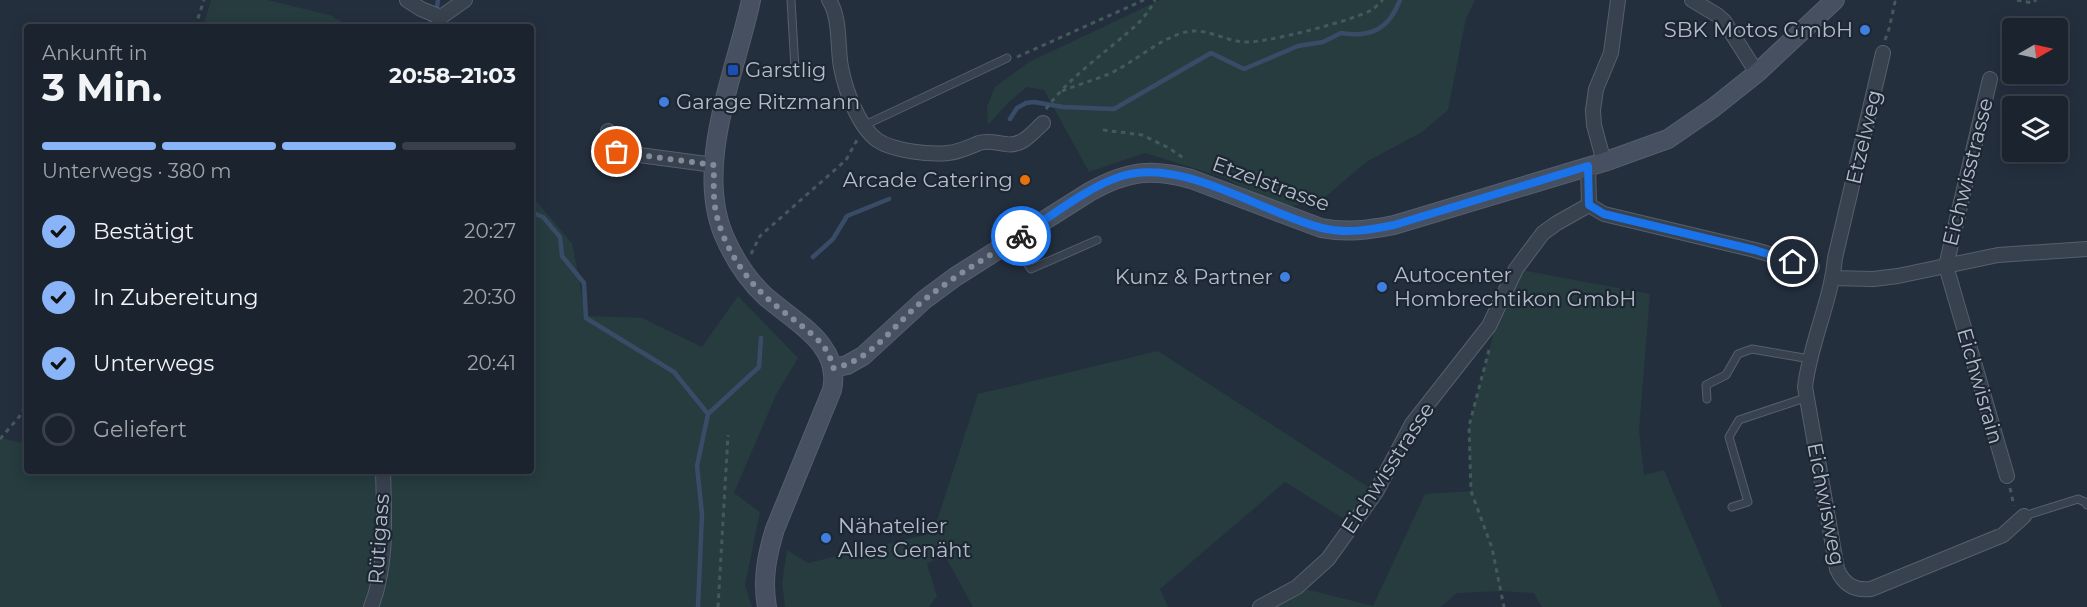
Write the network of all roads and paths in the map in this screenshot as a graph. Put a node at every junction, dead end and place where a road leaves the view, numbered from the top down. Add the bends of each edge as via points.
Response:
1 (204, 0) edge
2 (407, 0) edge
3 (465, 0) edge
4 (751, 0) edge
5 (791, 0) edge
6 (829, 0) edge
7 (1144, 0) edge
8 (1155, 0) edge
9 (1383, 0) edge
10 (1618, 0) edge
11 (1692, 0) edge
12 (1835, 0) edge
13 (1891, 0) edge
14 (2017, 0) edge
15 (2036, 0) edge
16 (1712, 6) edge
17 (439, 22) edge
18 (196, 24) edge
19 (1883, 53) joint
20 (1007, 58) joint
21 (795, 68) dead end
22 (1757, 73) junction
23 (1990, 79) dead end
24 (1062, 91) junction
25 (1044, 117) joint
26 (865, 126) junction
27 (1103, 130) dead end
28 (608, 131) dead end
29 (1193, 164) dead end
30 (1596, 164) junction
31 (714, 165) junction
32 (1589, 205) junction
33 (1097, 240) dead end
34 (1012, 242) junction
35 (2087, 249) edge
36 (748, 261) dead end
37 (1946, 266) junction
38 (1812, 267) dead end
39 (1833, 278) junction
40 (1489, 326) junction
41 (1810, 359) junction
42 (833, 368) junction
43 (1805, 398) junction
44 (1707, 399) dead end
45 (24, 408) edge
46 (728, 435) dead end
47 (0, 440) edge
48 (383, 474) edge
49 (2007, 476) joint
50 (2087, 505) edge
51 (1732, 507) dead end
52 (2017, 515) junction
53 (371, 607) edge
54 (718, 607) edge
55 (767, 607) edge
56 (1260, 607) edge
57 (1504, 607) edge

1 - 18 path
2 - 17 street
3 - 17 street
4 - 31 street via 722,112
5 - 21 lane
6 - 26 street via 836,18 846,85
7 - 20 path via 1021,57
8 - 24 path via 1147,16
9 - 24 path via 1372,10 1350,18 1268,40 1248,43 1187,31 1109,74
10 - 30 street via 1611,53 1596,88 1593,110
11 - 16 street
12 - 22 street, Etzelstrasse
13 - 19 path via 1895,2
14 - 15 path
16 - 22 street
19 - 39 street, Etzelweg
20 - 26 lane
22 - 30 street, Etzelstrasse via 1668,139
23 - 37 street, Eichwisstrasse
24 - 25 path
25 - 26 street via 1024,141 981,142 950,153 928,154 890,146 875,138
26 - 36 path via 846,160 760,236
27 - 29 path via 1142,135
28 - 31 street via 617,152
30 - 32 street
30 - 34 street, Etzelstrasse via 1364,231 1321,228 1191,179 1142,172 1124,175 1091,190
31 - 42 street via 718,222 736,259 763,295 822,344
32 - 38 street via 1604,214
32 - 40 street, Eichwisstrasse via 1543,233 1516,269
33 - 34 lane via 1031,269
34 - 42 street, Etzelstrasse via 924,300 863,356
35 - 37 street, Eichwisstrasse via 1998,255
37 - 39 street, Eichwisstrasse via 1872,279
37 - 49 street, Eichwisrain
39 - 41 street, Eichwisweg
40 - 56 street, Eichwisstrasse via 1412,424 1376,492 1328,558 1297,587
40 - 57 path via 1493,336 1469,426 1471,491 1492,548
41 - 43 street, Eichwisweg
41 - 44 lane via 1752,349 1738,354 1726,375 1706,385
42 - 55 street via 832,390 768,550 764,573
43 - 51 lane via 1739,420 1729,438 1748,502
43 - 52 street, Eichwisweg via 1837,569 1847,584 1861,590 1871,589 2003,535
45 - 47 path
46 - 54 path
48 - 53 street, Rütigass via 380,573
49 - 52 path
50 - 52 lane, Eichwisweg via 2078,500

